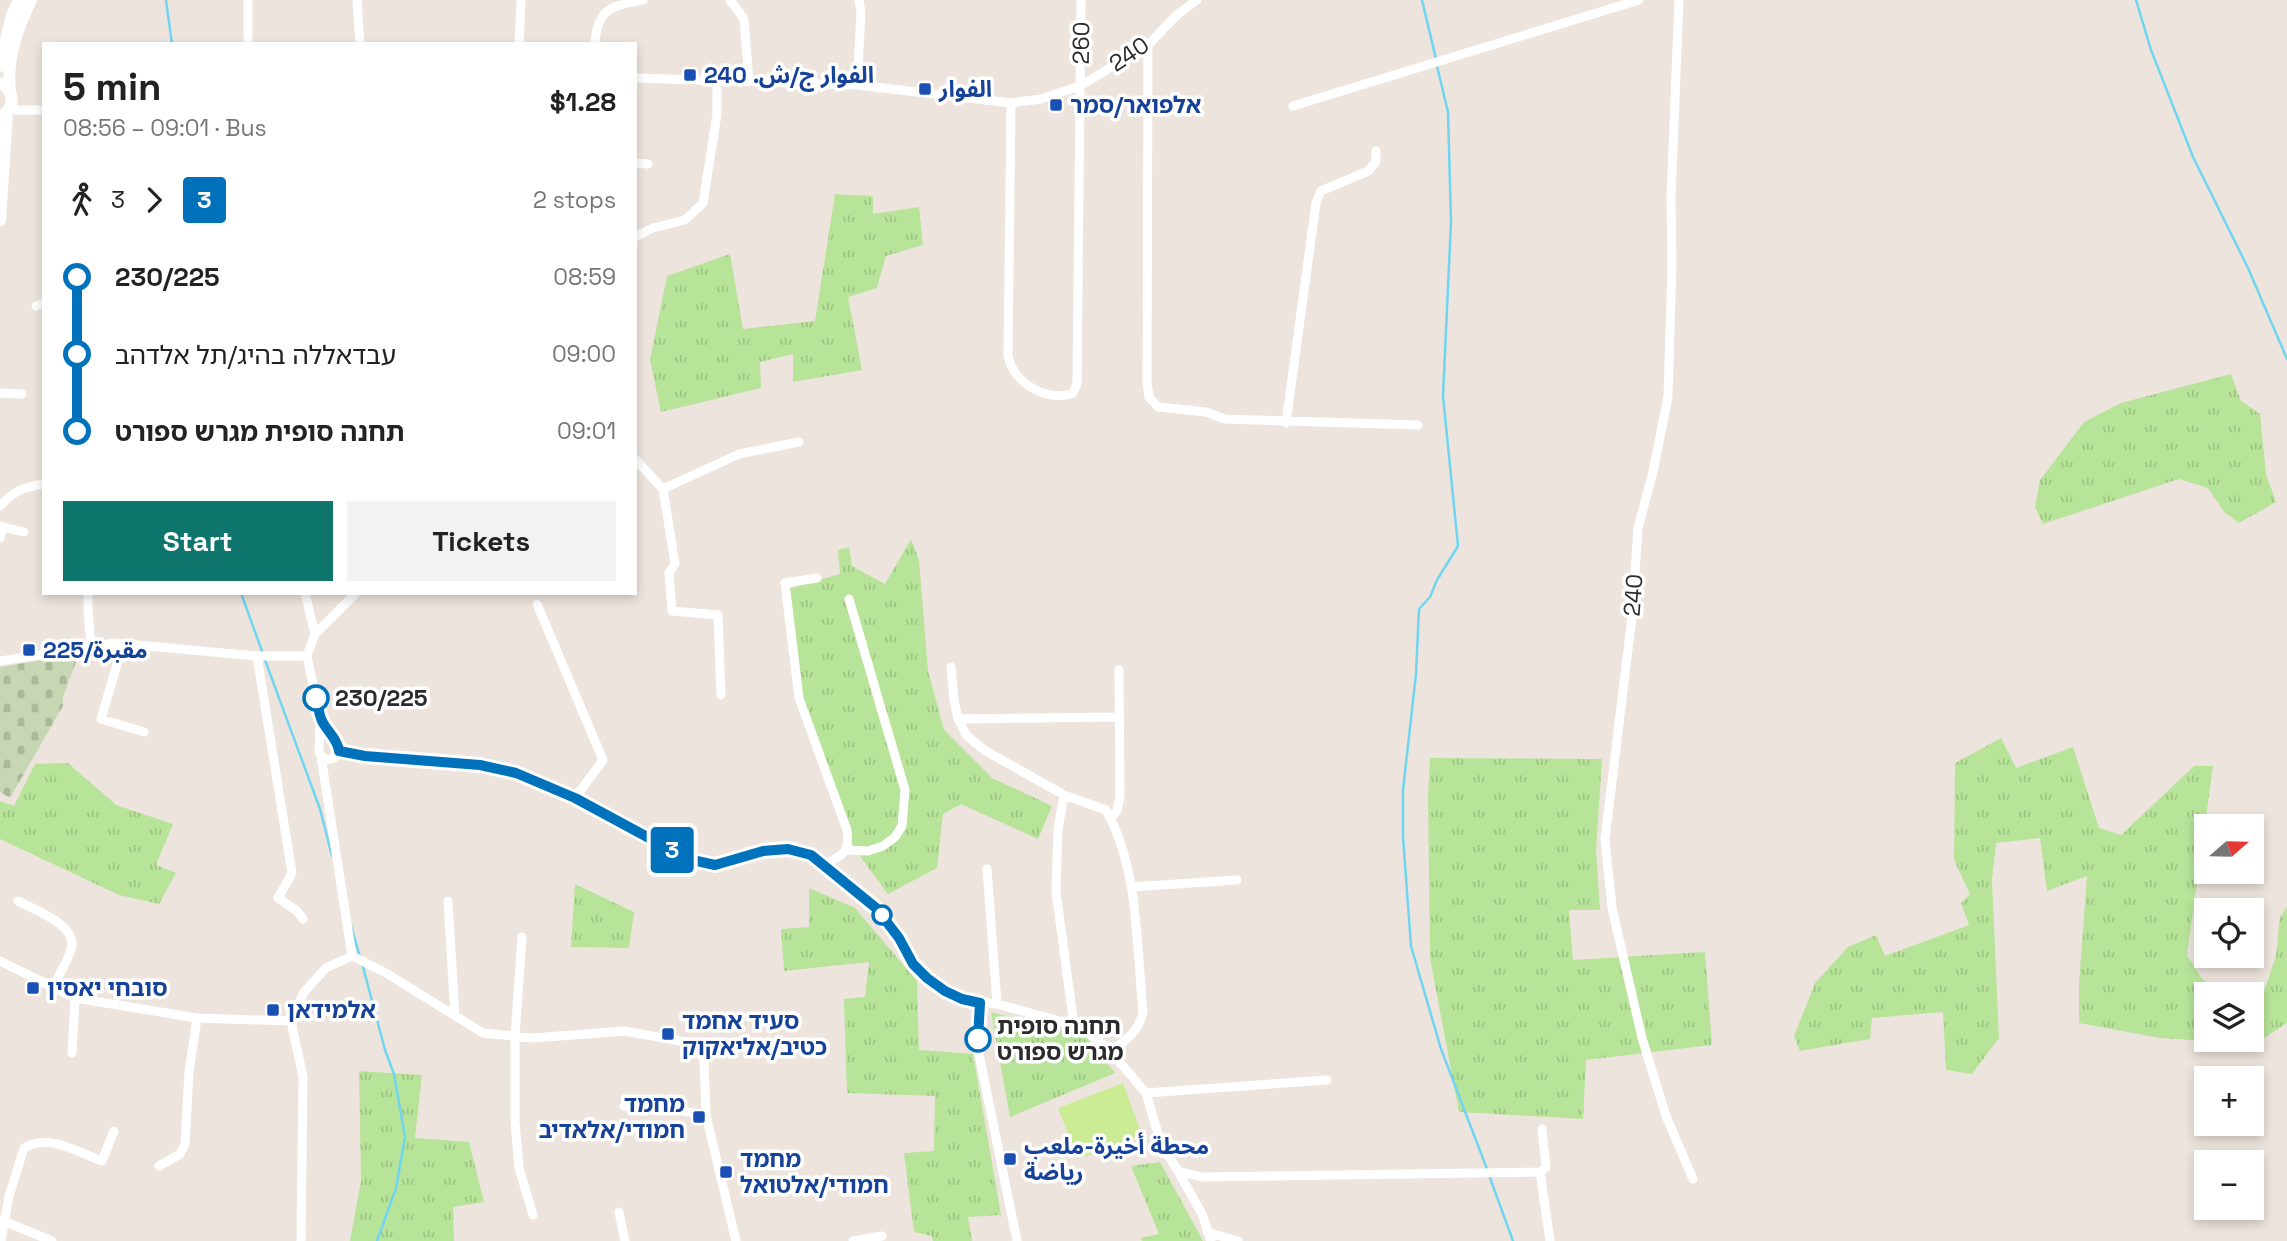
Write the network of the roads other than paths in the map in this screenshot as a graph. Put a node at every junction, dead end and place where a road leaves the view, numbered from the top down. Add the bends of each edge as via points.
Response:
1 (19, 0) edge
2 (31, 0) edge
3 (248, 0) edge
4 (357, 0) edge
5 (520, 0) edge
6 (643, 0) edge
7 (730, 0) edge
8 (859, 0) edge
9 (1082, 0) edge
10 (1197, 0) edge
11 (1639, 0) edge
12 (1679, 0) edge
13 (248, 42) edge
14 (360, 42) edge
15 (519, 42) edge
16 (594, 42) edge
17 (1148, 45) junction
18 (0, 66) edge
19 (637, 78) edge
20 (717, 80) junction
21 (749, 81) junction
22 (857, 85) junction
23 (1080, 86) junction
24 (7, 90) edge
25 (1011, 103) junction
26 (1293, 106) dead end
27 (41, 110) edge
28 (5, 113) edge
29 (1376, 151) dead end
30 (637, 163) edge
31 (648, 164) dead end
32 (0, 220) edge
33 (637, 236) edge
34 (0, 393) edge
35 (22, 394) dead end
36 (1286, 423) junction
37 (1418, 425) dead end
38 (799, 442) dead end
39 (637, 461) edge
40 (42, 484) edge
41 (663, 489) junction
42 (0, 506) edge
43 (1, 526) edge
44 (24, 532) dead end
45 (0, 538) edge
46 (817, 578) dead end
47 (88, 595) edge
48 (305, 595) edge
49 (354, 595) edge
50 (849, 599) dead end
51 (537, 604) dead end
52 (315, 634) junction
53 (123, 644) junction
54 (91, 646) junction
55 (257, 656) junction
56 (307, 656) junction
57 (0, 661) edge
58 (951, 667) dead end
59 (1119, 670) dead end
60 (721, 695) dead end
61 (1118, 717) junction
62 (320, 718) junction
63 (958, 719) junction
64 (144, 732) dead end
65 (333, 739) junction
66 (321, 743) junction
67 (339, 751) junction
68 (326, 758) junction
69 (1064, 795) junction
70 (575, 798) junction
71 (1111, 818) junction
72 (846, 850) junction
73 (824, 864) junction
74 (987, 869) dead end
75 (1237, 880) dead end
76 (1131, 887) junction
77 (18, 901) dead end
78 (448, 901) dead end
79 (303, 919) dead end
80 (522, 937) dead end
81 (352, 956) junction
82 (0, 961) edge
83 (54, 986) junction
84 (75, 998) junction
85 (980, 1003) junction
86 (997, 1004) junction
87 (455, 1016) junction
88 (197, 1018) junction
89 (291, 1021) junction
90 (1074, 1025) junction
91 (515, 1036) junction
92 (1111, 1052) junction
93 (72, 1053) dead end
94 (1326, 1080) dead end
95 (1146, 1093) junction
96 (624, 1106) dead end
97 (706, 1115) junction
98 (1542, 1129) dead end
99 (114, 1131) dead end
100 (159, 1166) dead end
101 (1178, 1171) junction
102 (1540, 1172) junction
103 (1693, 1178) dead end
104 (619, 1212) dead end
105 (533, 1215) dead end
106 (2, 1221) edge
107 (882, 1236) dead end
108 (1209, 1236) edge
109 (1, 1241) edge
110 (52, 1241) edge
111 (301, 1241) edge
112 (625, 1241) edge
113 (736, 1241) edge
114 (853, 1241) edge
115 (1017, 1241) edge
116 (1238, 1241) edge
117 (1550, 1241) edge

1 - 18 main road
2 - 24 main road via 12,51
3 - 13 street
4 - 14 street
5 - 15 street
6 - 16 street via 602,15
7 - 21 street via 744,19
8 - 22 street
9 - 23 street, 260
10 - 17 street, 240
11 - 26 street
12 - 103 street, 240 via 1668,397 1638,528 1605,839 1612,908 1639,1025 1666,1116
17 - 23 street, 240
17 - 36 street via 1149,397 1158,407 1206,412 1225,419
19 - 20 street, 240
20 - 21 street, 240
20 - 33 street via 717,114 703,203 685,220
21 - 22 street, 240
22 - 25 street, 240
23 - 25 street, 240
23 - 25 street, 260 via 1077,384 1072,394 1064,396 1025,385 1015,375 1008,356
24 - 27 street
24 - 28 main road via 12,103
27 - 28 street
28 - 32 main road
29 - 36 street via 1376,162 1368,171 1321,191 1316,203
30 - 31 street
34 - 35 street
36 - 37 street
38 - 41 street via 739,454
39 - 41 street
40 - 42 street via 22,487
41 - 60 street via 675,564 668,573 672,611 718,615
43 - 44 street
43 - 45 street
46 - 72 street via 785,583 799,698 847,830
47 - 54 street
48 - 52 street
49 - 52 street
50 - 72 street via 905,790 902,826 895,837 869,850
51 - 70 street via 603,760
52 - 56 street
53 - 54 street
53 - 55 street
53 - 64 street via 101,719
54 - 57 street
55 - 56 street
55 - 79 street via 292,873 278,898
56 - 62 street
58 - 63 street
59 - 61 street
61 - 63 street
61 - 71 street via 1120,797
62 - 65 street
62 - 66 street
63 - 69 street via 967,736 984,750
65 - 66 street
65 - 67 street
66 - 68 street via 318,750
67 - 68 street via 336,757
67 - 70 street via 480,765 516,773
68 - 81 street via 325,778
69 - 71 street via 1106,810
69 - 90 street via 1056,892
70 - 73 street via 702,863 715,865 788,849
71 - 76 street
72 - 73 street
73 - 85 street via 876,908 927,978 945,991
74 - 86 street
75 - 76 street
76 - 92 street via 1142,1022
77 - 83 street via 64,925 72,937 72,948
78 - 87 street
80 - 91 street
81 - 87 street
81 - 89 street via 326,968 304,992
82 - 83 street
83 - 84 street
84 - 88 street
84 - 93 street
85 - 86 street
85 - 115 street via 978,1049
86 - 90 street
87 - 91 street via 483,1033
88 - 89 street
88 - 100 street via 185,1144 180,1154
89 - 111 street via 303,1077
90 - 92 street
91 - 97 street via 625,1031 696,1044 704,1060
91 - 105 street via 516,1147
92 - 95 street
94 - 95 street
95 - 101 street via 1161,1144
96 - 97 street
97 - 113 street
98 - 102 street via 1546,1167
99 - 106 street via 102,1161 45,1141 24,1148
101 - 102 street via 1200,1177
101 - 108 street
102 - 117 street
104 - 112 street
106 - 109 street
106 - 110 street
107 - 114 street
108 - 116 street

